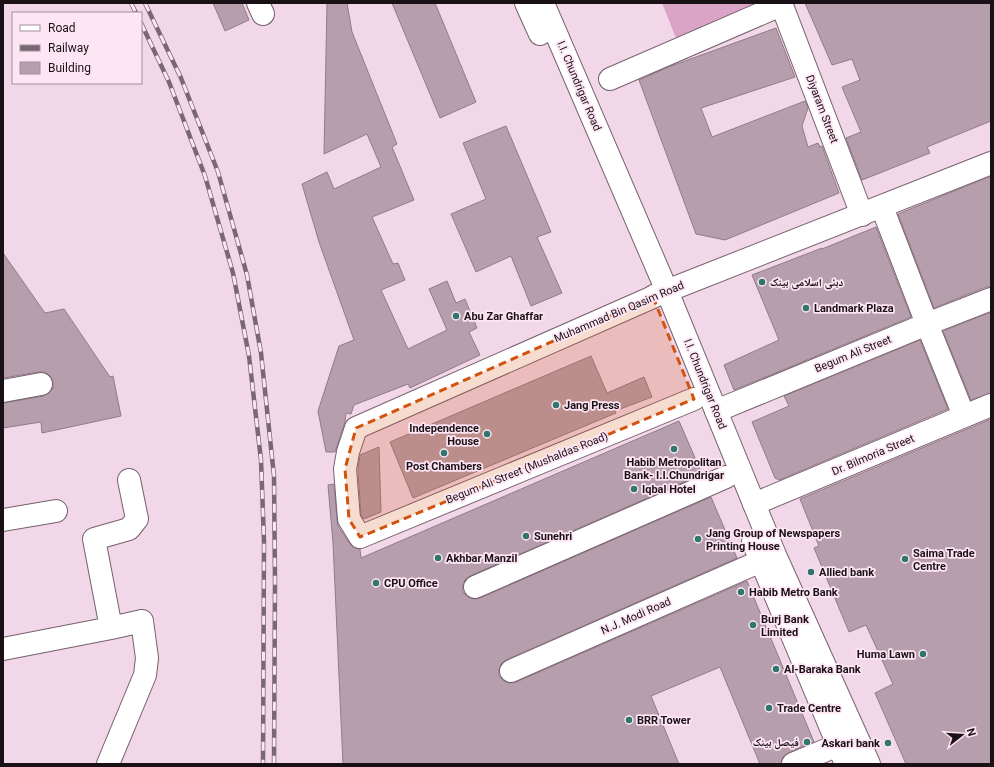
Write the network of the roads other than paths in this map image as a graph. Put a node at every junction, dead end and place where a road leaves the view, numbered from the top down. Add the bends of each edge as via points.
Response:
1 (526, 3) edge
2 (543, 3) edge
3 (781, 4) edge
4 (610, 79) dead end
5 (991, 163) edge
6 (872, 211) junction
7 (660, 294) junction
8 (991, 299) edge
9 (927, 324) junction
10 (41, 384) dead end
11 (3, 391) edge
12 (694, 399) junction
13 (991, 405) edge
14 (716, 411) junction
15 (964, 416) junction
16 (726, 477) junction
17 (129, 480) dead end
18 (754, 504) junction
19 (56, 511) dead end
20 (3, 520) edge
21 (360, 536) joint
22 (761, 561) junction
23 (475, 587) dead end
24 (111, 628) junction
25 (3, 648) edge
26 (511, 671) dead end
27 (842, 755) edge
28 (108, 764) edge
29 (793, 764) edge
30 (869, 764) edge

1 - 7 street, I.I. Chundrigar Road
2 - 7 street, I.I. Chundrigar Road
3 - 4 street
3 - 6 street, Diyaram Street
5 - 6 street, Muhammad Bin Qasim Road
6 - 7 street, Muhammad Bin Qasim Road
6 - 9 street, Diyaram Street
7 - 12 street, I.I. Chundrigar Road
7 - 14 street, I.I. Chundrigar Road
7 - 21 street, Muhammad Bin Qasim Road via 356,428 344,469 349,519
8 - 9 street, Begum Ali Street
9 - 14 street, Begum Ali Street
9 - 15 street, Diyaram Street
10 - 11 street
12 - 16 street, I.I. Chundrigar Road
12 - 21 street, Begum Ali Street (Mushaldas Road)
13 - 15 street, Dr. Bilmoria Street
14 - 18 street, I.I. Chundrigar Road
15 - 18 street, Dr. Bilmoria Street
16 - 22 street, I.I. Chundrigar Road
16 - 23 street
17 - 24 street via 137,519 130,529 94,539
18 - 30 street, I.I. Chundrigar Road
19 - 20 street
22 - 26 street, N.J. Modi Road
22 - 27 street, I.I. Chundrigar Road
24 - 25 street
24 - 28 street via 142,621 147,658 145,675
27 - 29 street

